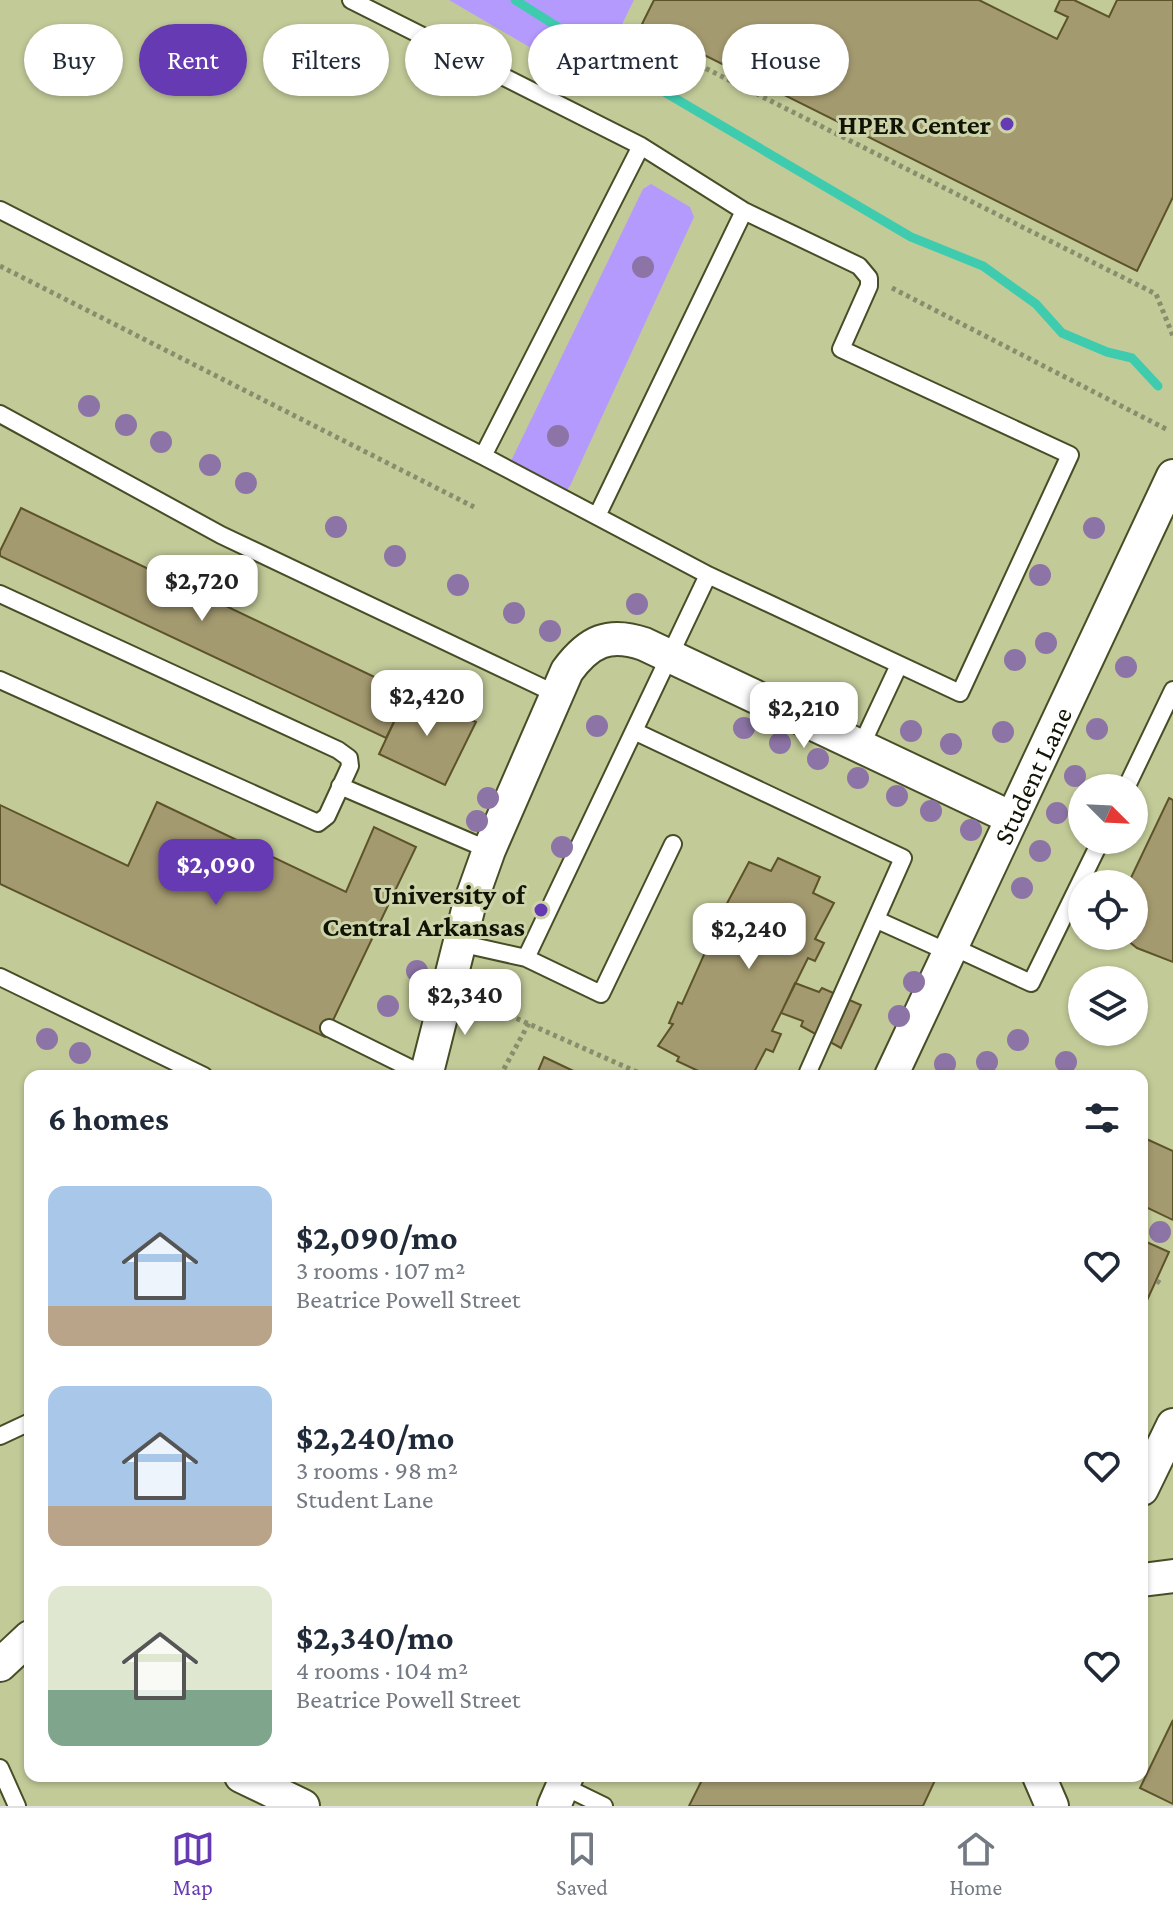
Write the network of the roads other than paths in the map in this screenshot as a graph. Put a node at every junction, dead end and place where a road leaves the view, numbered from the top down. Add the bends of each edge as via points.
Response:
1 (351, 0) edge
2 (641, 146) junction
3 (0, 210) edge
4 (744, 211) junction
5 (0, 414) edge
6 (483, 456) junction
7 (1173, 476) edge
8 (597, 516) junction
9 (708, 575) junction
10 (0, 594) edge
11 (670, 656) junction
12 (899, 665) junction
13 (0, 680) edge
14 (1173, 690) edge
15 (556, 694) junction
16 (636, 732) junction
17 (861, 746) junction
18 (1133, 774) edge
19 (340, 786) junction
20 (1012, 818) junction
21 (673, 844) dead end
22 (489, 850) junction
23 (1094, 854) edge
24 (877, 920) junction
25 (459, 943) junction
26 (950, 949) junction
27 (526, 958) junction
28 (0, 977) edge
29 (329, 1028) dead end
30 (192, 1070) edge
31 (414, 1070) edge
32 (427, 1070) edge
33 (809, 1070) edge
34 (894, 1070) edge
35 (24, 1425) edge
36 (1172, 1432) edge
37 (0, 1436) edge
38 (1148, 1478) edge
39 (1173, 1576) edge
40 (1148, 1579) edge
41 (0, 1768) edge
42 (253, 1782) edge
43 (1042, 1782) edge
44 (561, 1789) edge
45 (17, 1806) edge
46 (303, 1806) edge
47 (604, 1806) edge
48 (1052, 1806) edge

1 - 2 lane
2 - 4 lane
2 - 6 lane
3 - 6 lane
4 - 8 lane
4 - 12 lane via 865,272 869,286 841,349 1070,455 960,693
5 - 15 lane via 221,535
6 - 8 lane
7 - 20 street, Student Lane
8 - 9 lane
9 - 11 lane
9 - 12 lane
10 - 19 lane via 343,753 350,763
11 - 15 street via 627,639 600,642 577,658
11 - 16 lane
11 - 17 street
12 - 17 lane
13 - 19 lane via 313,822 325,820
14 - 18 lane
15 - 22 street
16 - 24 lane via 903,858
16 - 27 lane
17 - 20 street
19 - 22 lane
20 - 26 street, Student Lane
21 - 27 lane via 601,994
22 - 25 street
23 - 26 lane via 1031,983
24 - 26 lane
24 - 33 lane
25 - 27 lane
25 - 32 street
26 - 34 street, Student Lane
28 - 30 lane
29 - 31 lane
35 - 37 lane
36 - 38 street
39 - 40 street
41 - 45 lane
42 - 46 street
43 - 48 street
44 - 47 lane

